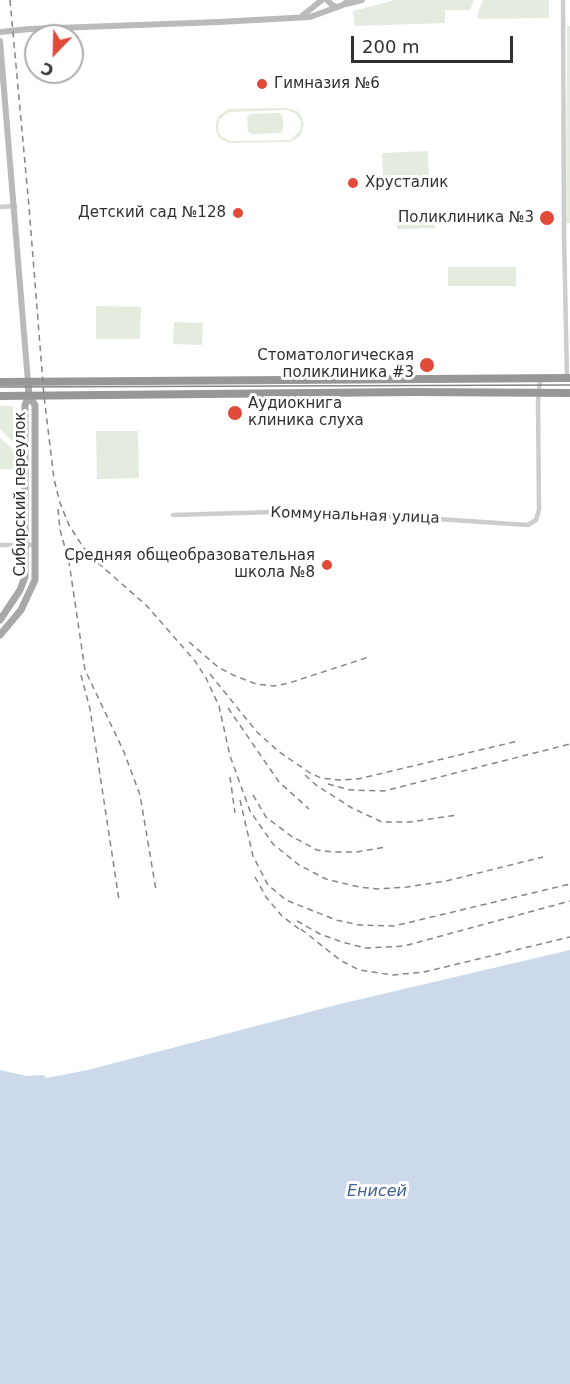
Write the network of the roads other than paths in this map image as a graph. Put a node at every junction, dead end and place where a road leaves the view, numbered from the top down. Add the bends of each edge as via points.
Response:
1 (322, 0) edge
2 (327, 0) edge
3 (362, 0) edge
4 (563, 0) edge
5 (345, 3) edge
6 (302, 16) junction
7 (0, 32) edge
8 (0, 41) edge
9 (15, 206) junction
10 (0, 207) edge
11 (567, 236) edge
12 (568, 337) edge
13 (540, 378) junction
14 (568, 378) edge
15 (0, 382) edge
16 (28, 382) junction
17 (540, 392) junction
18 (570, 393) edge
19 (0, 396) edge
20 (29, 396) junction
21 (173, 515) dead end
22 (0, 545) edge
23 (26, 545) junction
24 (35, 545) junction
25 (0, 620) edge
26 (0, 635) edge

1 - 6 street
2 - 5 street via 332,6
3 - 5 street
4 - 11 street
5 - 6 street via 310,17
6 - 7 street
8 - 9 street
9 - 10 street
9 - 16 street
11 - 12 street
12 - 14 street
13 - 14 highway
13 - 16 highway
13 - 17 street
15 - 16 highway
16 - 20 main road
17 - 18 highway
17 - 20 highway
17 - 21 street, Коммунальная улица via 539,510 536,520 528,525 303,513
19 - 20 highway
20 - 23 main road, Сибирский переулок via 25,405
20 - 24 main road, Сибирский переулок via 35,405
22 - 23 street
23 - 24 street
23 - 25 main road, Сибирский переулок via 25,577
24 - 26 main road, Сибирский переулок via 31,593

